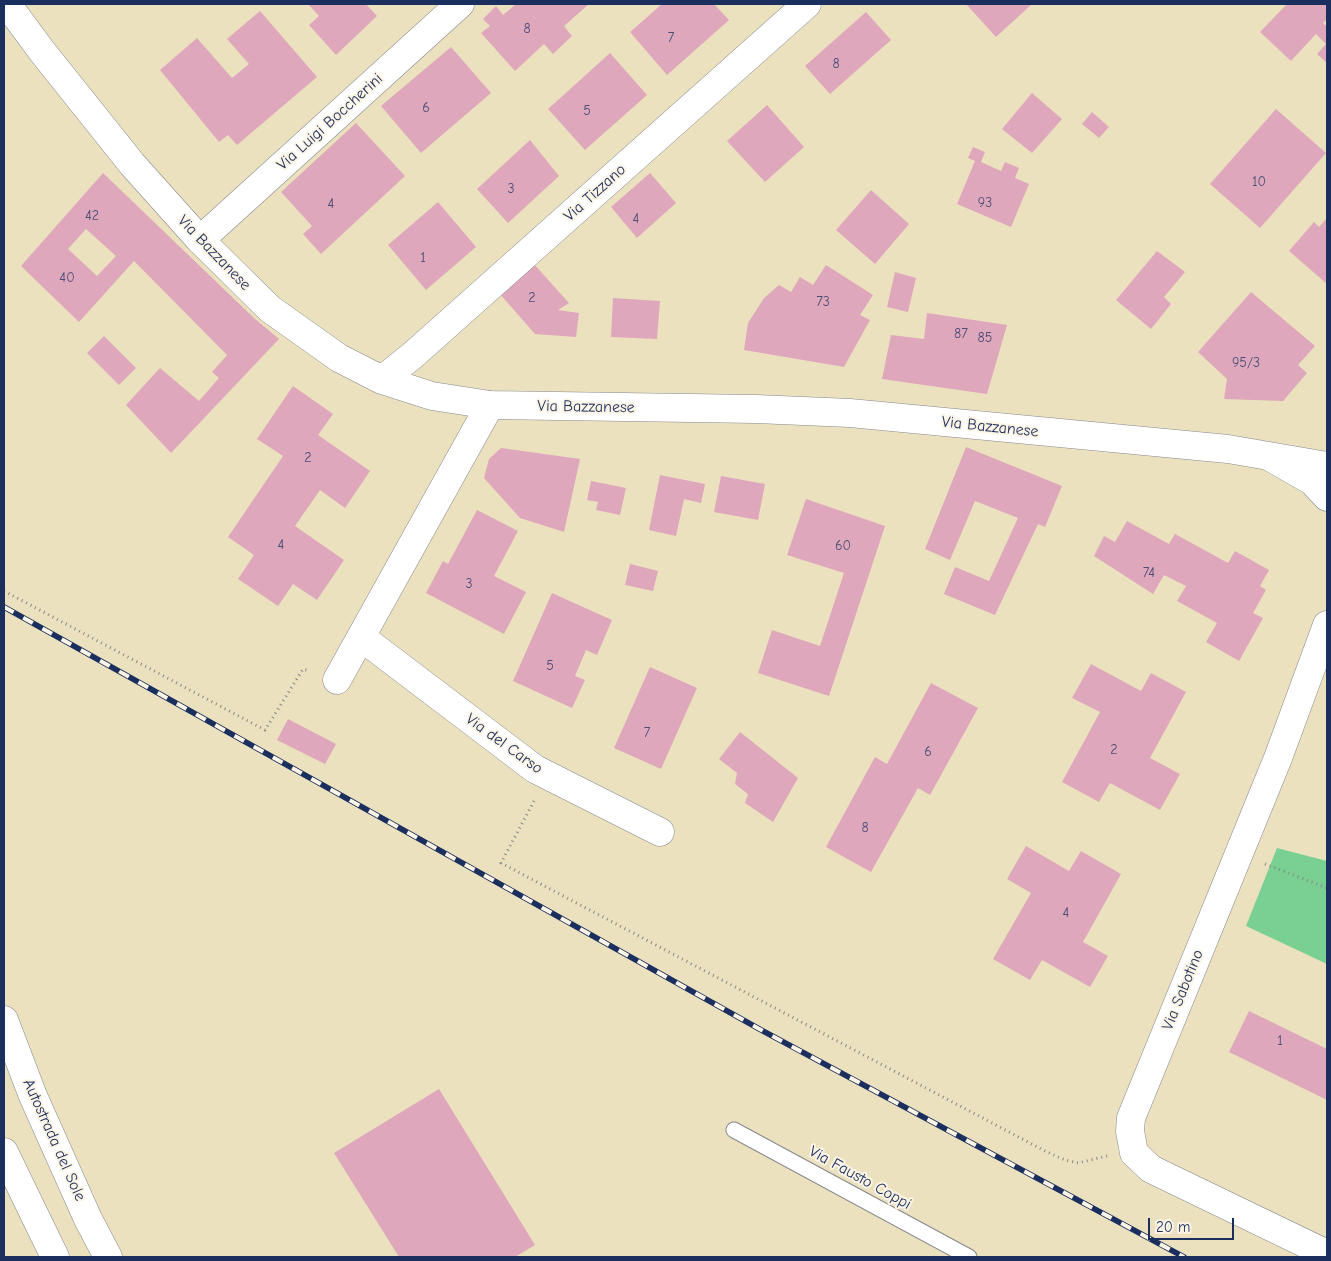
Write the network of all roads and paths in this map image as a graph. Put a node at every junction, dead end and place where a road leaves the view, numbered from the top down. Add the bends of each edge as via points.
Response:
1 (6, 4) edge
2 (460, 4) edge
3 (807, 4) edge
4 (200, 240) junction
5 (382, 380) junction
6 (490, 405) junction
7 (1269, 456) junction
8 (1327, 466) edge
9 (1327, 497) edge
10 (4, 591) edge
11 (1327, 625) edge
12 (361, 637) junction
13 (337, 680) joint
14 (547, 775) junction
15 (660, 832) dead end
16 (1239, 854) junction
17 (1327, 888) edge
18 (4, 1020) edge
19 (734, 1130) dead end
20 (4, 1152) edge
21 (1110, 1155) dead end
22 (1327, 1254) edge
23 (54, 1257) edge
24 (108, 1257) edge
25 (969, 1257) edge

1 - 4 main road, Via Bazzanese via 132,164
2 - 4 main road, Via Luigi Boccherini
3 - 5 main road, Via Tizzano
4 - 5 main road, Via Bazzanese via 270,309 339,358
5 - 6 main road, Via Bazzanese via 432,396
6 - 7 main road, Via Bazzanese via 850,413 1228,449
6 - 12 main road
7 - 8 main road, Via Bazzanese
7 - 9 main road via 1312,481
10 - 13 path via 265,730 303,668
11 - 16 main road, Via Sabotino
12 - 13 main road
12 - 14 main road, Via del Carso
14 - 15 main road, Via del Carso
14 - 21 path via 501,863 1045,1151 1078,1163
16 - 17 path
16 - 22 main road, Via Sabotino via 1131,1118 1131,1144 1134,1153 1151,1169
18 - 24 main road, Autostrada del Sole via 33,1096
19 - 25 lane, Via Fausto Coppi
20 - 23 main road

